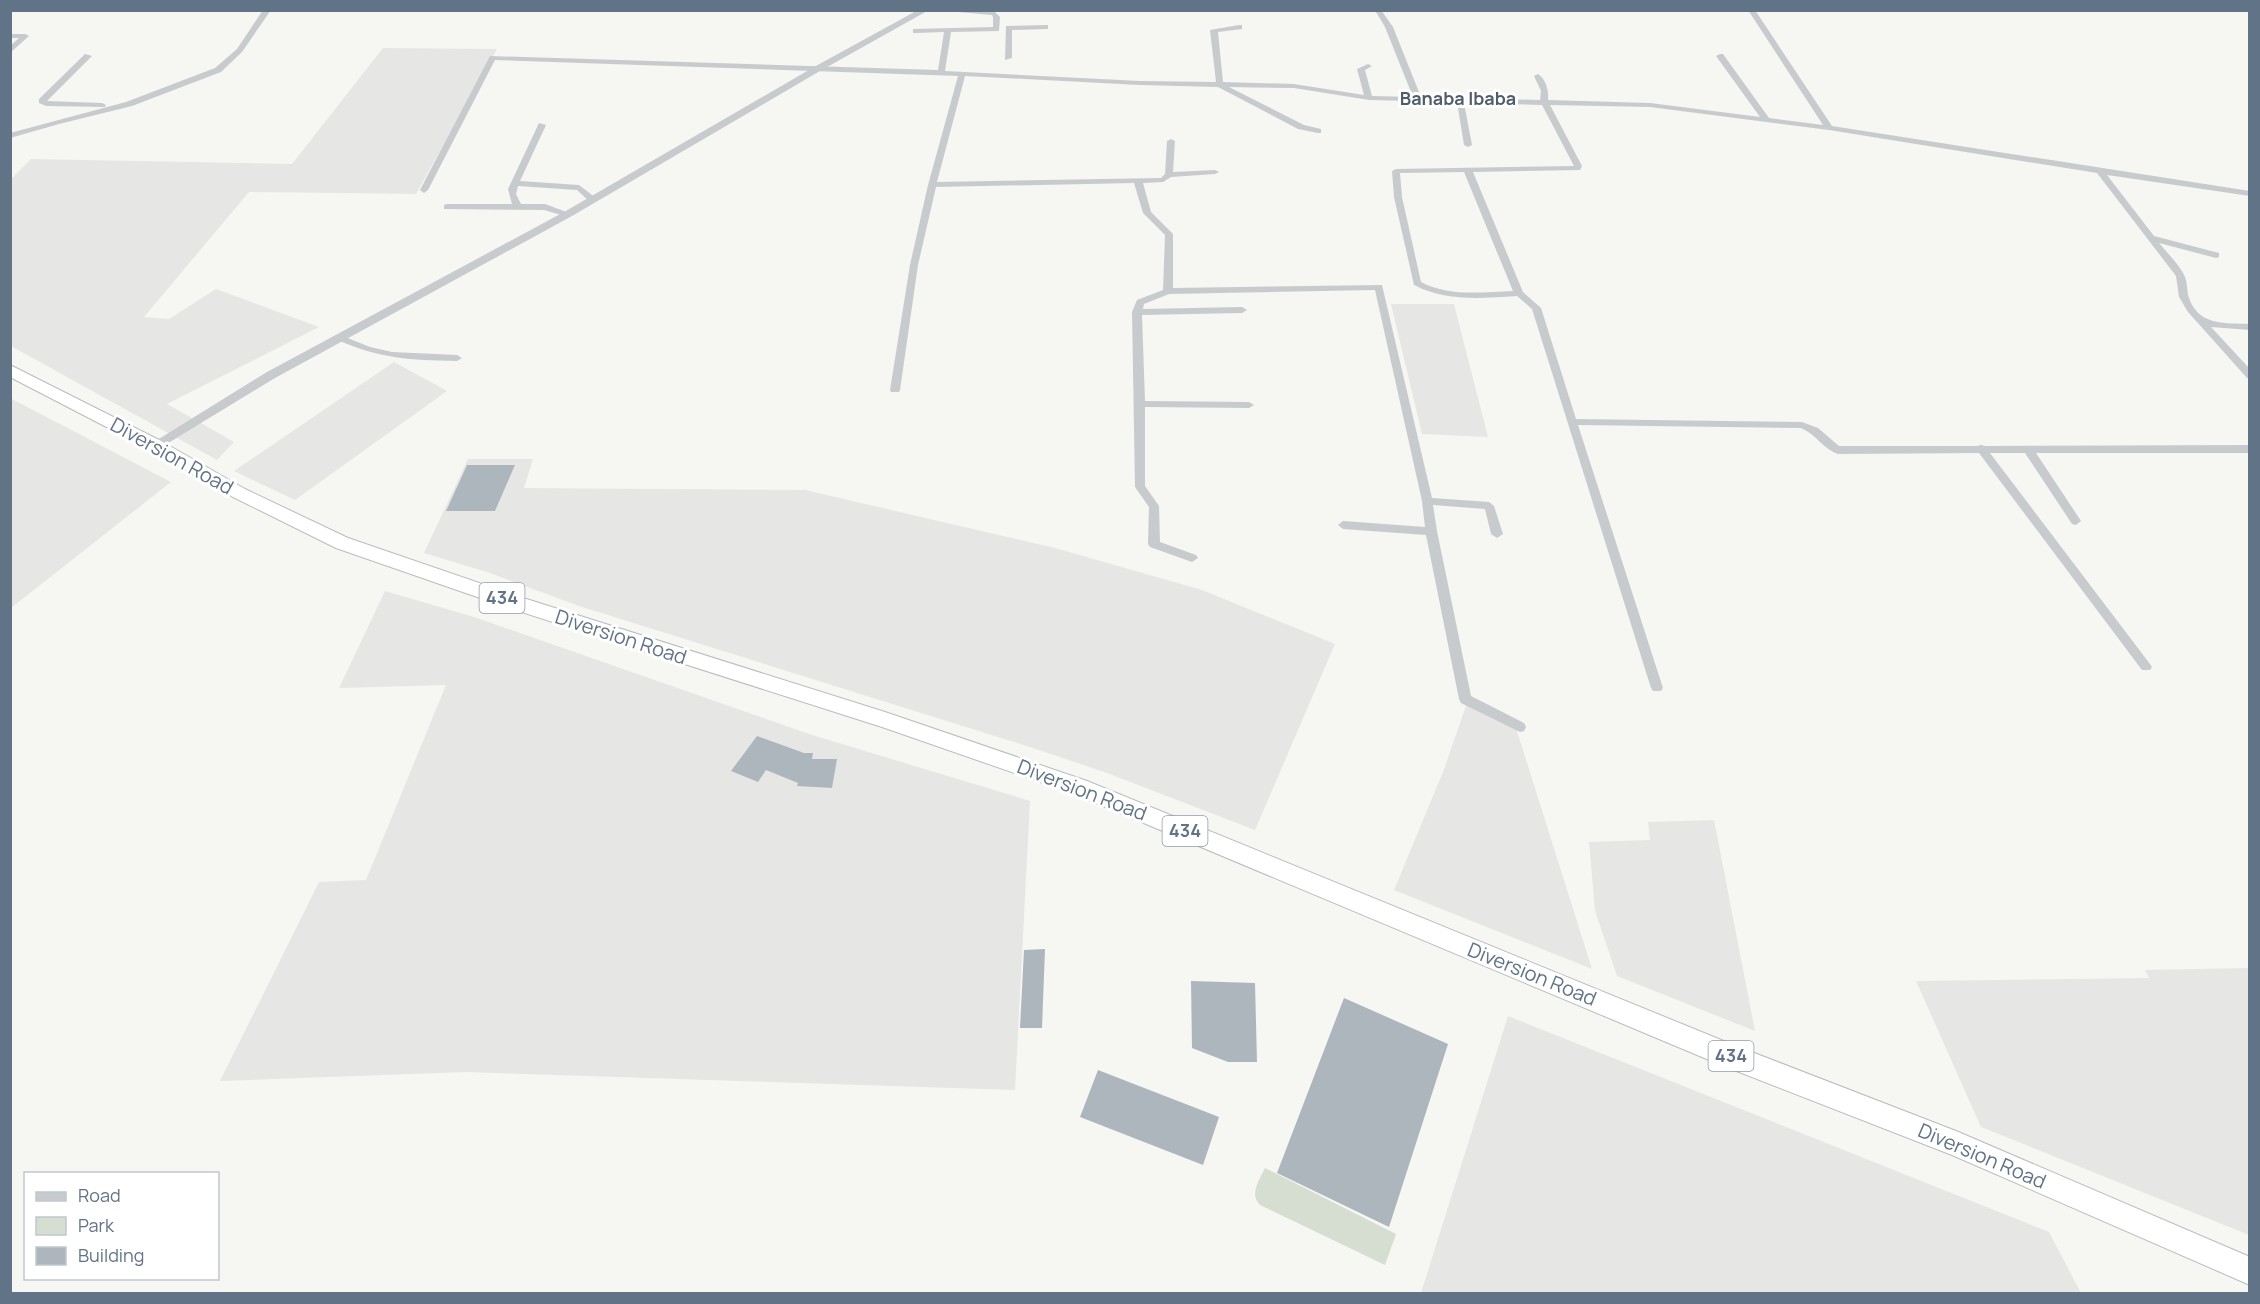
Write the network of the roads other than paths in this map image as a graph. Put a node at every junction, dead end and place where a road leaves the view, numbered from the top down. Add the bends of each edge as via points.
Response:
1 (268, 10) edge
2 (925, 10) edge
3 (939, 10) edge
4 (1751, 10) edge
5 (1380, 12) dead end
6 (1045, 27) dead end
7 (1239, 27) dead end
8 (1008, 28) junction
9 (996, 29) junction
10 (948, 30) junction
11 (916, 31) dead end
12 (10, 36) edge
13 (10, 51) edge
14 (88, 56) dead end
15 (1720, 56) dead end
16 (1008, 58) dead end
17 (1368, 66) dead end
18 (817, 69) junction
19 (941, 74) junction
20 (962, 75) junction
21 (1538, 76) dead end
22 (1220, 85) junction
23 (1369, 98) junction
24 (1418, 100) junction
25 (1460, 100) junction
26 (1544, 101) junction
27 (121, 105) junction
28 (1767, 121) junction
29 (542, 125) dead end
30 (1829, 128) junction
31 (1318, 131) dead end
32 (10, 136) edge
33 (1171, 141) dead end
34 (1468, 145) dead end
35 (1468, 171) junction
36 (2100, 171) junction
37 (1215, 172) dead end
38 (1169, 175) junction
39 (1138, 181) junction
40 (516, 183) junction
41 (932, 185) junction
42 (424, 190) dead end
43 (2249, 194) edge
44 (593, 200) junction
45 (517, 206) junction
46 (447, 207) dead end
47 (568, 214) junction
48 (2151, 238) junction
49 (2216, 255) dead end
50 (1168, 291) junction
51 (1519, 293) junction
52 (1242, 310) dead end
53 (1137, 312) junction
54 (2202, 322) junction
55 (2250, 327) edge
56 (340, 338) junction
57 (457, 358) dead end
58 (10, 370) edge
59 (2250, 376) edge
60 (895, 390) dead end
61 (1140, 404) junction
62 (1249, 405) dead end
63 (1574, 422) junction
64 (155, 445) junction
65 (1981, 448) junction
66 (2028, 449) junction
67 (2250, 449) edge
68 (1427, 501) junction
69 (2076, 520) dead end
70 (1343, 525) dead end
71 (1431, 531) junction
72 (1497, 534) dead end
73 (1192, 558) dead end
74 (2146, 667) dead end
75 (1657, 688) dead end
76 (1520, 727) dead end
77 (2250, 1271) edge

1 - 27 street via 227,64
2 - 18 street
3 - 9 street via 994,13
4 - 30 street
5 - 24 street
6 - 8 street
7 - 22 street via 1214,30
8 - 9 street
8 - 16 street
9 - 10 street
10 - 11 street
10 - 19 street
12 - 13 street via 25,36
14 - 27 street via 43,103
15 - 28 street
17 - 23 street via 1361,69
18 - 19 street
18 - 42 street via 493,58
18 - 44 street
19 - 20 street
20 - 22 street
20 - 41 street
21 - 26 street via 1545,91
22 - 23 street via 1294,86
22 - 31 street via 1301,127
23 - 24 street
24 - 25 street
25 - 26 street
25 - 34 street
26 - 28 street via 1650,105
26 - 35 street via 1577,168
27 - 32 street
28 - 30 street
29 - 40 street
30 - 36 street
33 - 38 street
35 - 51 street
35 - 51 street via 1396,171 1417,283 1427,290 1441,292
36 - 43 street
36 - 48 street
37 - 38 street
38 - 39 street via 1163,180
39 - 41 street
39 - 50 street via 1147,213 1169,234
40 - 44 street via 579,189
40 - 45 street via 512,194
41 - 60 street
44 - 47 street
45 - 46 street
45 - 47 street via 545,207
47 - 56 street
48 - 49 street
48 - 54 street via 2180,276 2184,297
50 - 53 street via 1140,302
50 - 68 street via 1379,286
51 - 63 street via 1536,308
52 - 53 street
53 - 61 street
54 - 55 street
54 - 59 street
56 - 57 street via 382,353
56 - 64 street
58 - 64 highway, Diversion Road / 434
61 - 62 street
61 - 73 street via 1140,487 1155,511 1154,544
63 - 65 street via 1802,425 1819,432 1838,450
63 - 75 street
64 - 77 highway, Diversion Road / 434 via 239,493 342,543 1079,787 1508,966 1956,1144
65 - 66 street
65 - 74 street
66 - 67 street
66 - 69 street
68 - 71 street
68 - 72 street via 1488,506
70 - 71 street
71 - 76 street via 1465,699

